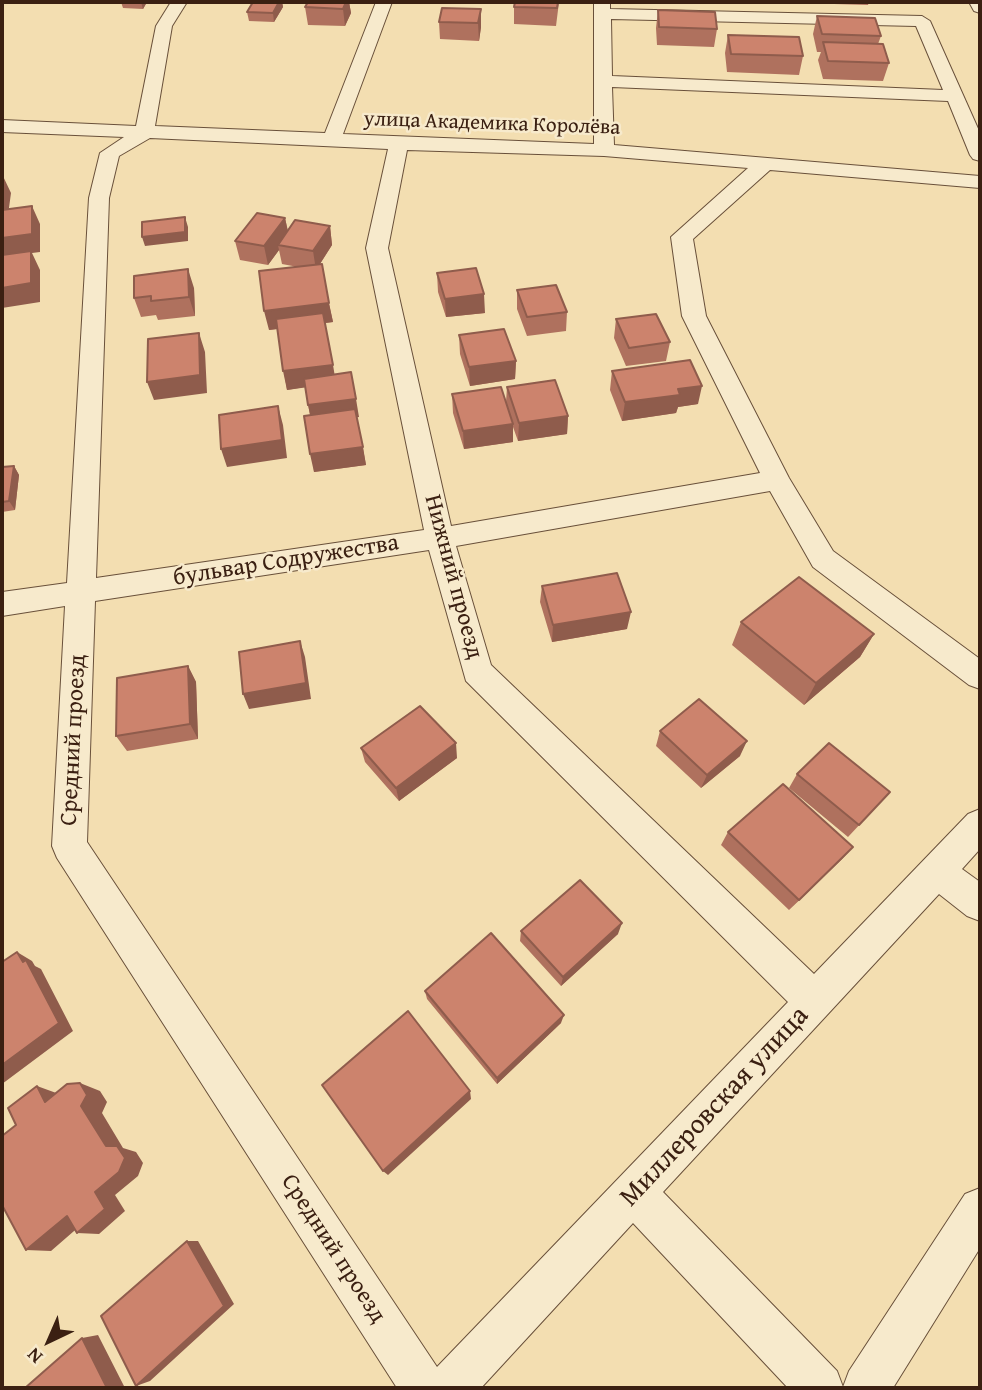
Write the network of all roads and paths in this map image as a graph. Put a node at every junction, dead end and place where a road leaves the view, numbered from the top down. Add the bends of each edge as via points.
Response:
1 (179, 2) edge
2 (384, 2) edge
3 (977, 2) edge
4 (601, 8) edge
5 (980, 8) edge
6 (603, 81) junction
7 (954, 96) junction
8 (2, 126) edge
9 (144, 133) junction
10 (332, 139) junction
11 (399, 144) junction
12 (604, 150) junction
13 (980, 155) edge
14 (766, 163) junction
15 (980, 182) edge
16 (776, 480) junction
17 (440, 538) junction
18 (82, 591) junction
19 (2, 604) edge
20 (980, 677) edge
21 (980, 825) edge
22 (937, 871) junction
23 (980, 904) edge
24 (814, 1002) junction
25 (634, 1193) junction
26 (980, 1209) edge
27 (424, 1388) edge
28 (449, 1388) edge
29 (820, 1388) edge
30 (866, 1388) edge

1 - 9 street via 164,26
2 - 10 street
3 - 5 street
4 - 6 street
4 - 7 street via 922,21
6 - 7 street
6 - 12 street
7 - 13 street
8 - 9 street, улица Академика Королёва
9 - 10 street, улица Академика Королёва
9 - 18 street, Средний проезд via 110,153 99,198
10 - 11 street, улица Академика Королёва
11 - 12 street, улица Академика Королёва
11 - 17 street, Нижний проезд via 377,248
12 - 14 street, улица Академика Королёва
14 - 15 street, улица Академика Королёва
14 - 16 street via 682,237 694,316
16 - 17 street, бульвар Содружества
16 - 20 street via 823,559
17 - 18 street, бульвар Содружества
17 - 24 street, Нижний проезд via 477,671
18 - 19 street, бульвар Содружества
18 - 27 street, Средний проезд via 69,846
21 - 22 street, Миллеровская улица
22 - 23 street
22 - 24 street, Миллеровская улица
24 - 25 street, Миллеровская улица
25 - 28 street, Миллеровская улица
25 - 29 street
26 - 30 street

